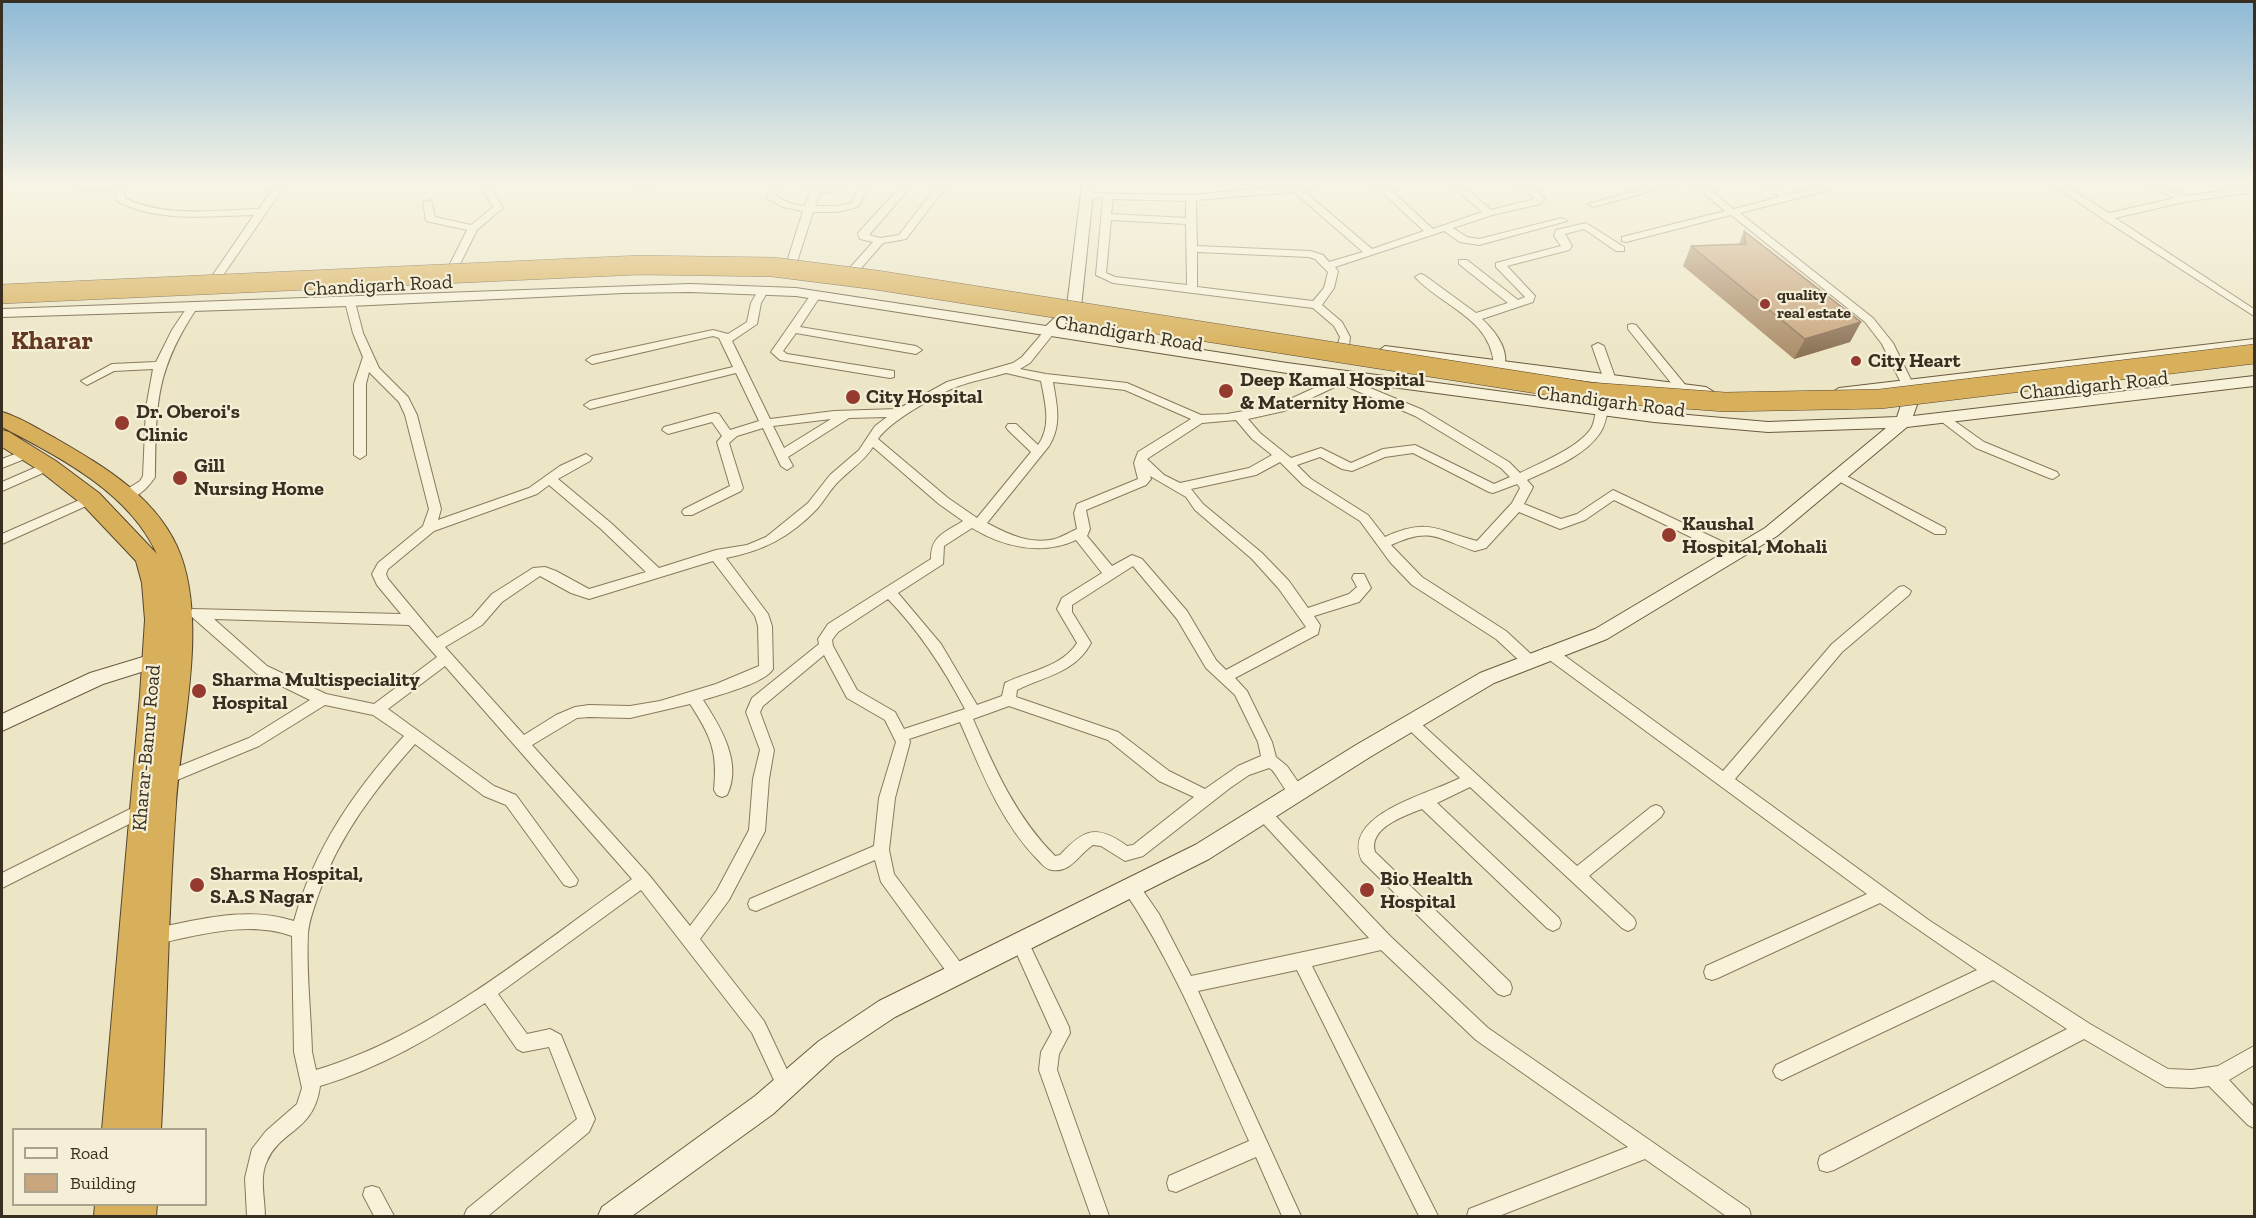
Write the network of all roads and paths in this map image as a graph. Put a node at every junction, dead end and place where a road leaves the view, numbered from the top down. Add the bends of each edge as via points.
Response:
1 (241, 241) edge
2 (467, 241) edge
3 (798, 241) edge
4 (880, 241) edge
5 (1082, 241) edge
6 (1104, 241) edge
7 (1191, 241) edge
8 (1356, 241) edge
9 (1405, 241) edge
10 (1563, 241) edge
11 (1617, 241) edge
12 (1634, 241) edge
13 (1769, 241) edge
14 (2143, 241) edge
15 (1191, 249) junction
16 (1370, 253) junction
17 (1463, 262) dead end
18 (791, 265) junction
19 (1329, 265) junction
20 (453, 268) junction
21 (368, 272) junction
22 (851, 273) junction
23 (1420, 277) dead end
24 (215, 279) junction
25 (2, 286) edge
26 (1192, 289) junction
27 (763, 291) junction
28 (2, 294) edge
29 (816, 296) junction
30 (2, 301) edge
31 (350, 302) junction
32 (1516, 304) junction
33 (1316, 305) junction
34 (1074, 307) junction
35 (192, 308) junction
36 (2, 313) edge
37 (2254, 313) edge
38 (1473, 318) junction
39 (1632, 327) dead end
40 (792, 329) junction
41 (1050, 332) junction
42 (726, 340) junction
43 (2254, 344) edge
44 (1343, 346) junction
45 (1598, 346) dead end
46 (916, 350) dead end
47 (2254, 354) edge
48 (368, 357) junction
49 (592, 360) dead end
50 (158, 365) junction
51 (1500, 366) junction
52 (739, 369) junction
53 (1008, 370) junction
54 (890, 374) dead end
55 (1046, 378) junction
56 (1345, 378) junction
57 (1610, 380) junction
58 (2253, 380) edge
59 (87, 381) dead end
60 (1907, 384) junction
61 (1683, 390) junction
62 (590, 405) dead end
63 (1602, 410) junction
64 (900, 413) junction
65 (847, 415) junction
66 (1242, 416) junction
67 (1200, 419) junction
68 (1946, 419) junction
69 (1904, 421) junction
70 (768, 423) junction
71 (2, 425) edge
72 (1012, 428) dead end
73 (669, 430) dead end
74 (728, 435) junction
75 (873, 441) junction
76 (1038, 452) junction
77 (360, 455) dead end
78 (586, 458) dead end
79 (1140, 459) junction
80 (38, 460) junction
81 (1285, 460) junction
82 (2, 464) edge
83 (2053, 475) dead end
84 (1839, 476) junction
85 (1520, 478) junction
86 (551, 480) junction
87 (2, 487) edge
88 (1181, 487) junction
89 (125, 496) junction
90 (91, 499) junction
91 (1517, 506) junction
92 (688, 512) dead end
93 (974, 524) junction
94 (429, 528) junction
95 (1940, 531) dead end
96 (1079, 535) junction
97 (2, 539) edge
98 (1384, 543) junction
99 (1735, 553) junction
100 (716, 555) junction
101 (656, 573) junction
102 (1110, 573) junction
103 (1359, 578) dead end
104 (888, 591) junction
105 (1904, 591) dead end
106 (1305, 614) junction
107 (178, 616) junction
108 (413, 620) junction
109 (826, 646) junction
110 (442, 652) junction
111 (1549, 652) junction
112 (165, 657) junction
113 (1528, 660) junction
114 (766, 669) junction
115 (1227, 676) junction
116 (780, 683) junction
117 (693, 696) junction
118 (323, 699) junction
119 (1009, 700) junction
120 (376, 711) junction
121 (969, 715) junction
122 (2, 723) edge
123 (1411, 723) junction
124 (414, 735) junction
125 (902, 736) junction
126 (523, 743) junction
127 (1269, 761) junction
128 (1471, 778) junction
129 (165, 779) junction
130 (1725, 780) junction
131 (722, 790) dead end
132 (1297, 792) junction
133 (1208, 797) junction
134 (1424, 801) junction
135 (142, 810) junction
136 (1656, 812) dead end
137 (1264, 814) junction
138 (881, 850) junction
139 (1577, 876) junction
140 (570, 880) dead end
141 (643, 880) junction
142 (2, 881) edge
143 (1131, 887) junction
144 (1881, 895) junction
145 (756, 904) dead end
146 (1628, 922) dead end
147 (1553, 923) dead end
148 (300, 931) junction
149 (156, 936) junction
150 (690, 939) junction
151 (1019, 941) junction
152 (1384, 942) junction
153 (1301, 961) junction
154 (1994, 971) junction
155 (957, 972) junction
156 (1712, 972) dead end
157 (1187, 985) junction
158 (1504, 988) dead end
159 (487, 992) junction
160 (2084, 1030) junction
161 (2254, 1056) edge
162 (1782, 1071) dead end
163 (2211, 1075) junction
164 (311, 1080) junction
165 (786, 1087) junction
166 (2254, 1119) edge
167 (118, 1128) edge
168 (145, 1128) edge
169 (1259, 1146) junction
170 (1647, 1149) junction
171 (1827, 1163) dead end
172 (1176, 1182) dead end
173 (372, 1195) dead end
174 (256, 1216) edge
175 (385, 1216) edge
176 (474, 1216) edge
177 (611, 1216) edge
178 (1100, 1216) edge
179 (1292, 1216) edge
180 (1429, 1216) edge
181 (1476, 1216) edge
182 (1742, 1216) edge

1 - 24 street
2 - 20 street
3 - 18 street
4 - 22 street
5 - 34 main road
6 - 26 street via 1101,270 1105,279
7 - 15 street
8 - 16 street
9 - 16 street
10 - 32 street via 1565,248 1500,265 1530,296
11 - 12 street via 1623,244
13 - 60 street via 1869,320 1891,350
14 - 37 street
15 - 19 street via 1310,254
15 - 26 street
16 - 19 street
17 - 32 street
18 - 20 main road via 745,261 595,262
18 - 22 main road
19 - 33 street via 1333,271 1329,288
20 - 21 main road
21 - 24 main road
21 - 31 main road
22 - 34 main road
23 - 38 street
24 - 25 main road
26 - 33 street
27 - 29 main road
27 - 31 main road via 623,289
27 - 42 street via 752,324
28 - 47 highway, bridge via 640,265 773,267 1589,392 1725,402 1880,399
29 - 40 street
29 - 41 main road
30 - 58 highway, Chandigarh Road via 630,273 774,276 1345,367 1706,413 1826,414
31 - 35 main road
31 - 48 street
32 - 38 street
33 - 44 street via 1338,324 1345,337
34 - 41 main road
34 - 44 main road
35 - 36 main road
35 - 50 street
38 - 51 street via 1492,335 1502,354
39 - 61 street
40 - 46 street
40 - 54 street via 777,348 784,357
41 - 53 street via 1026,360
41 - 56 main road
42 - 49 street via 713,333
42 - 52 street
43 - 60 main road
44 - 51 main road
45 - 57 street
48 - 77 street via 360,384
48 - 94 street via 378,375 404,400 411,416 435,509
50 - 59 street via 112,368
50 - 89 street via 151,399 148,477
51 - 57 main road
52 - 62 street
52 - 70 street
53 - 55 street
53 - 64 street via 951,385
55 - 67 street via 1127,387
55 - 76 street via 1053,429
56 - 63 main road
56 - 66 street via 1280,408
56 - 85 street via 1419,413
57 - 61 main road
58 - 68 main road
60 - 61 main road via 1826,394
60 - 69 main road via 1910,402
63 - 69 main road via 1768,427
63 - 85 street via 1595,432 1547,465
64 - 65 street
64 - 75 street via 879,429
65 - 70 street
65 - 70 street via 785,460
66 - 67 street
66 - 81 street via 1256,436
67 - 79 street
68 - 69 main road
68 - 83 street via 1980,445
69 - 84 main road
70 - 74 street
71 - 80 highway, Kharar-Banur Road
71 - 89 highway via 38,438
72 - 76 street
73 - 74 street via 715,417
74 - 92 street via 724,446 737,488
75 - 93 street
75 - 100 street via 834,478 812,506 771,540
76 - 93 street
78 - 86 street
79 - 88 street via 1160,478
79 - 96 street via 1145,479 1081,507 1085,527
80 - 82 street
80 - 87 street
80 - 90 highway, Kharar-Banur Road
81 - 85 street via 1321,452 1352,466 1383,453 1415,449 1493,489
81 - 88 street via 1252,472
81 - 98 street via 1307,482 1356,511
84 - 95 street
84 - 99 main road via 1771,532
85 - 91 street via 1527,487
86 - 94 street via 533,491
86 - 101 street
88 - 106 street via 1257,556
89 - 107 highway via 146,514 159,533 172,567
90 - 97 street
90 - 107 highway, Kharar-Banur Road via 147,558 154,583
91 - 98 street via 1475,546 1424,528
91 - 99 street via 1560,524 1581,517 1613,494
93 - 96 street via 1038,547
93 - 104 street via 939,543 938,561
94 - 108 street via 383,566 379,574
96 - 102 street
98 - 113 street via 1417,581 1501,635
99 - 111 main road via 1601,634
100 - 101 street
100 - 114 street via 761,614
101 - 110 street via 585,594 545,571 538,571 497,598
102 - 115 street via 1124,562 1137,562 1182,615 1211,664
102 - 119 street via 1073,597 1064,609 1084,643 1081,650 1051,671 1010,687
103 - 106 street via 1364,588 1354,598
104 - 109 street via 833,628 825,639
104 - 121 street via 928,633 952,669
105 - 130 street via 1838,648
106 - 115 street via 1313,630
107 - 108 street
107 - 112 highway, Kharar-Banur Road
107 - 118 street via 262,670
108 - 110 street
109 - 116 street
109 - 125 street via 852,694 890,716
110 - 120 street
110 - 126 street
111 - 113 main road
111 - 130 street
112 - 122 main road via 70,689
112 - 129 highway via 176,687
112 - 135 highway, Kharar-Banur Road
113 - 123 main road via 1487,678
114 - 116 street
114 - 117 street
115 - 127 street via 1250,709
116 - 150 street via 754,706 753,712 767,750 760,779 756,831 723,895
117 - 126 street via 631,712 576,713
117 - 131 street via 720,739 725,762
118 - 120 street
118 - 129 street via 254,742
119 - 121 street
119 - 133 street via 1113,736 1164,776
120 - 124 street
121 - 125 street
121 - 133 street via 1012,817 1052,863 1064,862 1083,841 1098,836 1125,854 1137,851
123 - 128 street
123 - 132 main road
124 - 140 street via 489,791 511,800
124 - 148 street via 350,810 322,863
125 - 138 street via 902,749 887,798
126 - 141 street
127 - 132 street
127 - 133 street via 1239,772
128 - 134 street
128 - 139 street
129 - 149 highway
130 - 144 street
132 - 137 main road
134 - 147 street
134 - 158 street via 1403,808 1381,823 1365,840 1363,849
135 - 142 street
135 - 167 highway, Kharar-Banur Road
136 - 139 street
137 - 143 main road via 1202,852
137 - 152 street
138 - 145 street
138 - 155 street via 883,868 891,883
139 - 146 street
141 - 150 street
141 - 159 street
143 - 151 main road
143 - 157 street via 1164,938
144 - 154 street
144 - 156 street
148 - 149 street via 285,924 252,921
148 - 164 street via 303,1052
149 - 168 highway
150 - 165 street via 758,1027
151 - 155 main road
151 - 178 street via 1060,1027 1048,1070
152 - 153 street
152 - 170 street via 1497,1046
153 - 157 street
153 - 180 street
154 - 160 street
154 - 162 street
155 - 165 main road via 887,1009 827,1049
157 - 169 street
159 - 164 street via 378,1058
159 - 176 street via 523,1043 550,1038 555,1041 586,1119 578,1132
160 - 163 street via 2166,1078
160 - 171 street
161 - 163 street via 2221,1075
163 - 166 street
164 - 174 street via 306,1109 270,1140 258,1158
165 - 177 main road
169 - 172 street
169 - 179 street
170 - 181 street
170 - 182 street
173 - 175 street

